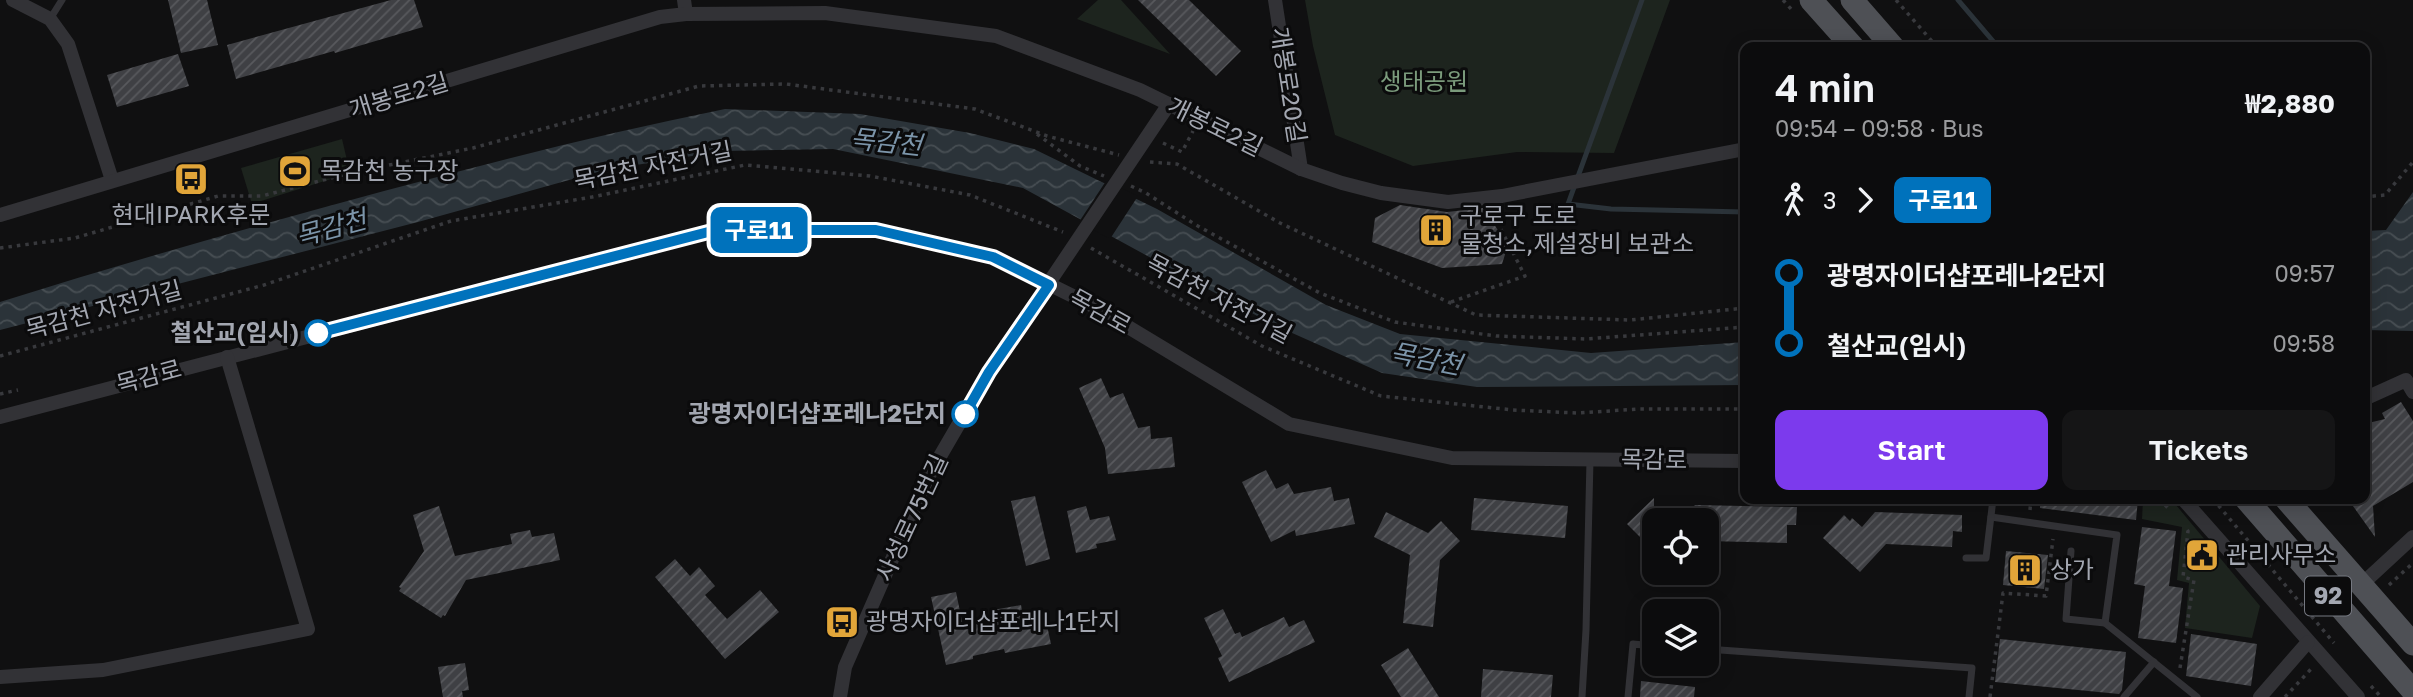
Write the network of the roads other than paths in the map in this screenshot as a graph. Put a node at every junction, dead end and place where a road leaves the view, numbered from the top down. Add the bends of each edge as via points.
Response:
1 (13, 0) edge
2 (62, 0) edge
3 (1275, 0) edge
4 (1811, 0) edge
5 (1852, 0) edge
6 (685, 7) edge
7 (50, 19) junction
8 (1849, 42) edge
9 (1889, 42) edge
10 (1169, 104) junction
11 (1740, 150) edge
12 (1301, 169) junction
13 (112, 180) junction
14 (0, 215) edge
15 (1049, 285) junction
16 (227, 357) junction
17 (2413, 392) edge
18 (2370, 396) edge
19 (0, 417) edge
20 (1590, 459) junction
21 (1740, 461) edge
22 (1992, 504) edge
23 (2187, 504) edge
24 (2250, 504) edge
25 (2290, 504) edge
26 (1991, 517) junction
27 (2413, 537) edge
28 (2071, 551) dead end
29 (1966, 558) dead end
30 (2361, 586) junction
31 (2105, 623) junction
32 (2308, 642) junction
33 (2413, 644) edge
34 (1642, 645) edge
35 (1719, 650) edge
36 (2154, 662) junction
37 (0, 677) edge
38 (2413, 691) edge
39 (841, 697) edge
40 (1582, 697) edge
41 (1629, 697) edge
42 (1969, 697) edge
43 (2124, 697) edge
44 (2197, 697) edge
45 (2260, 697) edge
46 (2358, 697) edge

1 - 7 street
2 - 7 lane
3 - 12 street, 개봉로20길
4 - 8 main road
5 - 9 main road
6 - 10 street, 개봉로2길 via 825,13 996,36
6 - 13 street, 개봉로2길
7 - 13 street via 68,44
10 - 12 street, 개봉로2길
10 - 15 street, 사성로75번길 via 1154,133
11 - 12 street, 개봉로2길 via 1502,196 1448,202 1381,193
13 - 14 street, 개봉로2길
15 - 16 street, 목감로 via 993,257 876,230 716,230
15 - 20 street, 목감로 via 1095,307 1289,424 1452,458
15 - 39 street, 사성로75번길 via 989,372 929,477 845,667
16 - 19 street, 목감로
16 - 37 street via 308,629 103,670
17 - 18 street via 2406,380
20 - 21 street, 목감로
20 - 40 lane
22 - 26 lane
23 - 32 street
24 - 38 main road, 92
25 - 30 main road, 92
26 - 29 lane via 1986,558
26 - 31 lane via 2117,535
27 - 30 street
28 - 31 lane via 2066,619
30 - 33 main road, 92
31 - 36 lane
32 - 45 street
32 - 46 street
34 - 41 lane via 1633,644
35 - 42 lane via 1972,668
36 - 43 lane
36 - 44 lane

